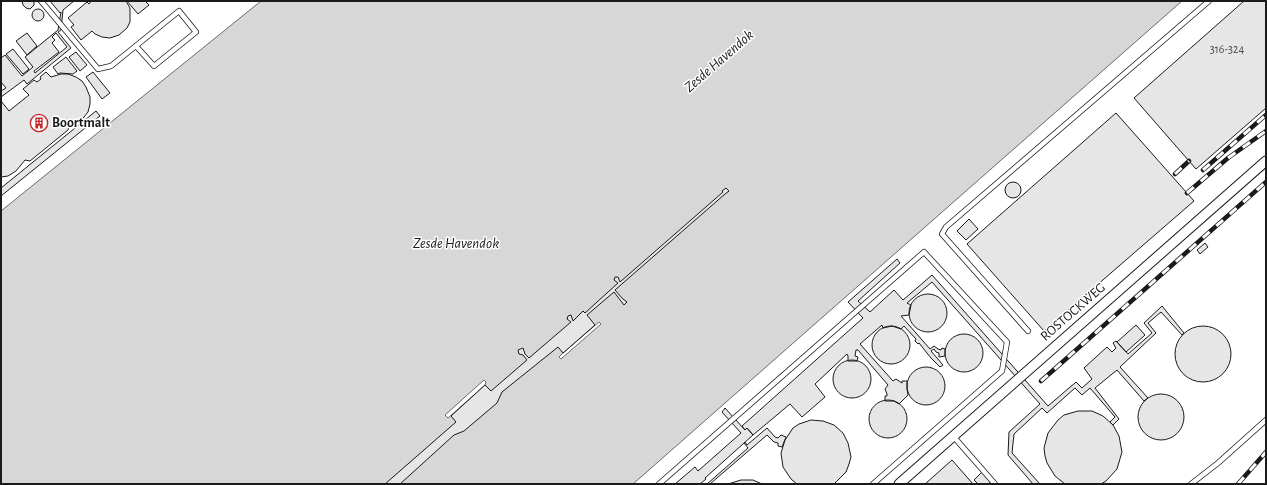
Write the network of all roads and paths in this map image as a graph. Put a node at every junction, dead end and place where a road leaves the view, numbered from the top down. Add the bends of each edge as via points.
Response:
1 (40, 1) edge
2 (1209, 1) edge
3 (136, 46) junction
4 (1266, 161) edge
5 (1028, 331) dead end
6 (1266, 420) edge
7 (953, 436) junction
8 (659, 484) edge
9 (873, 484) edge
10 (899, 484) edge
11 (995, 484) edge
12 (1191, 484) edge

1 - 3 lane via 98,69 111,66
2 - 5 lane via 946,227 942,234
3 - 3 lane via 154,66 196,32 179,11
4 - 7 street, ROSTOCKWEG
6 - 12 lane
7 - 10 street, ROSTOCKWEG
7 - 11 lane
8 - 9 lane via 924,252 1007,342 1002,371

